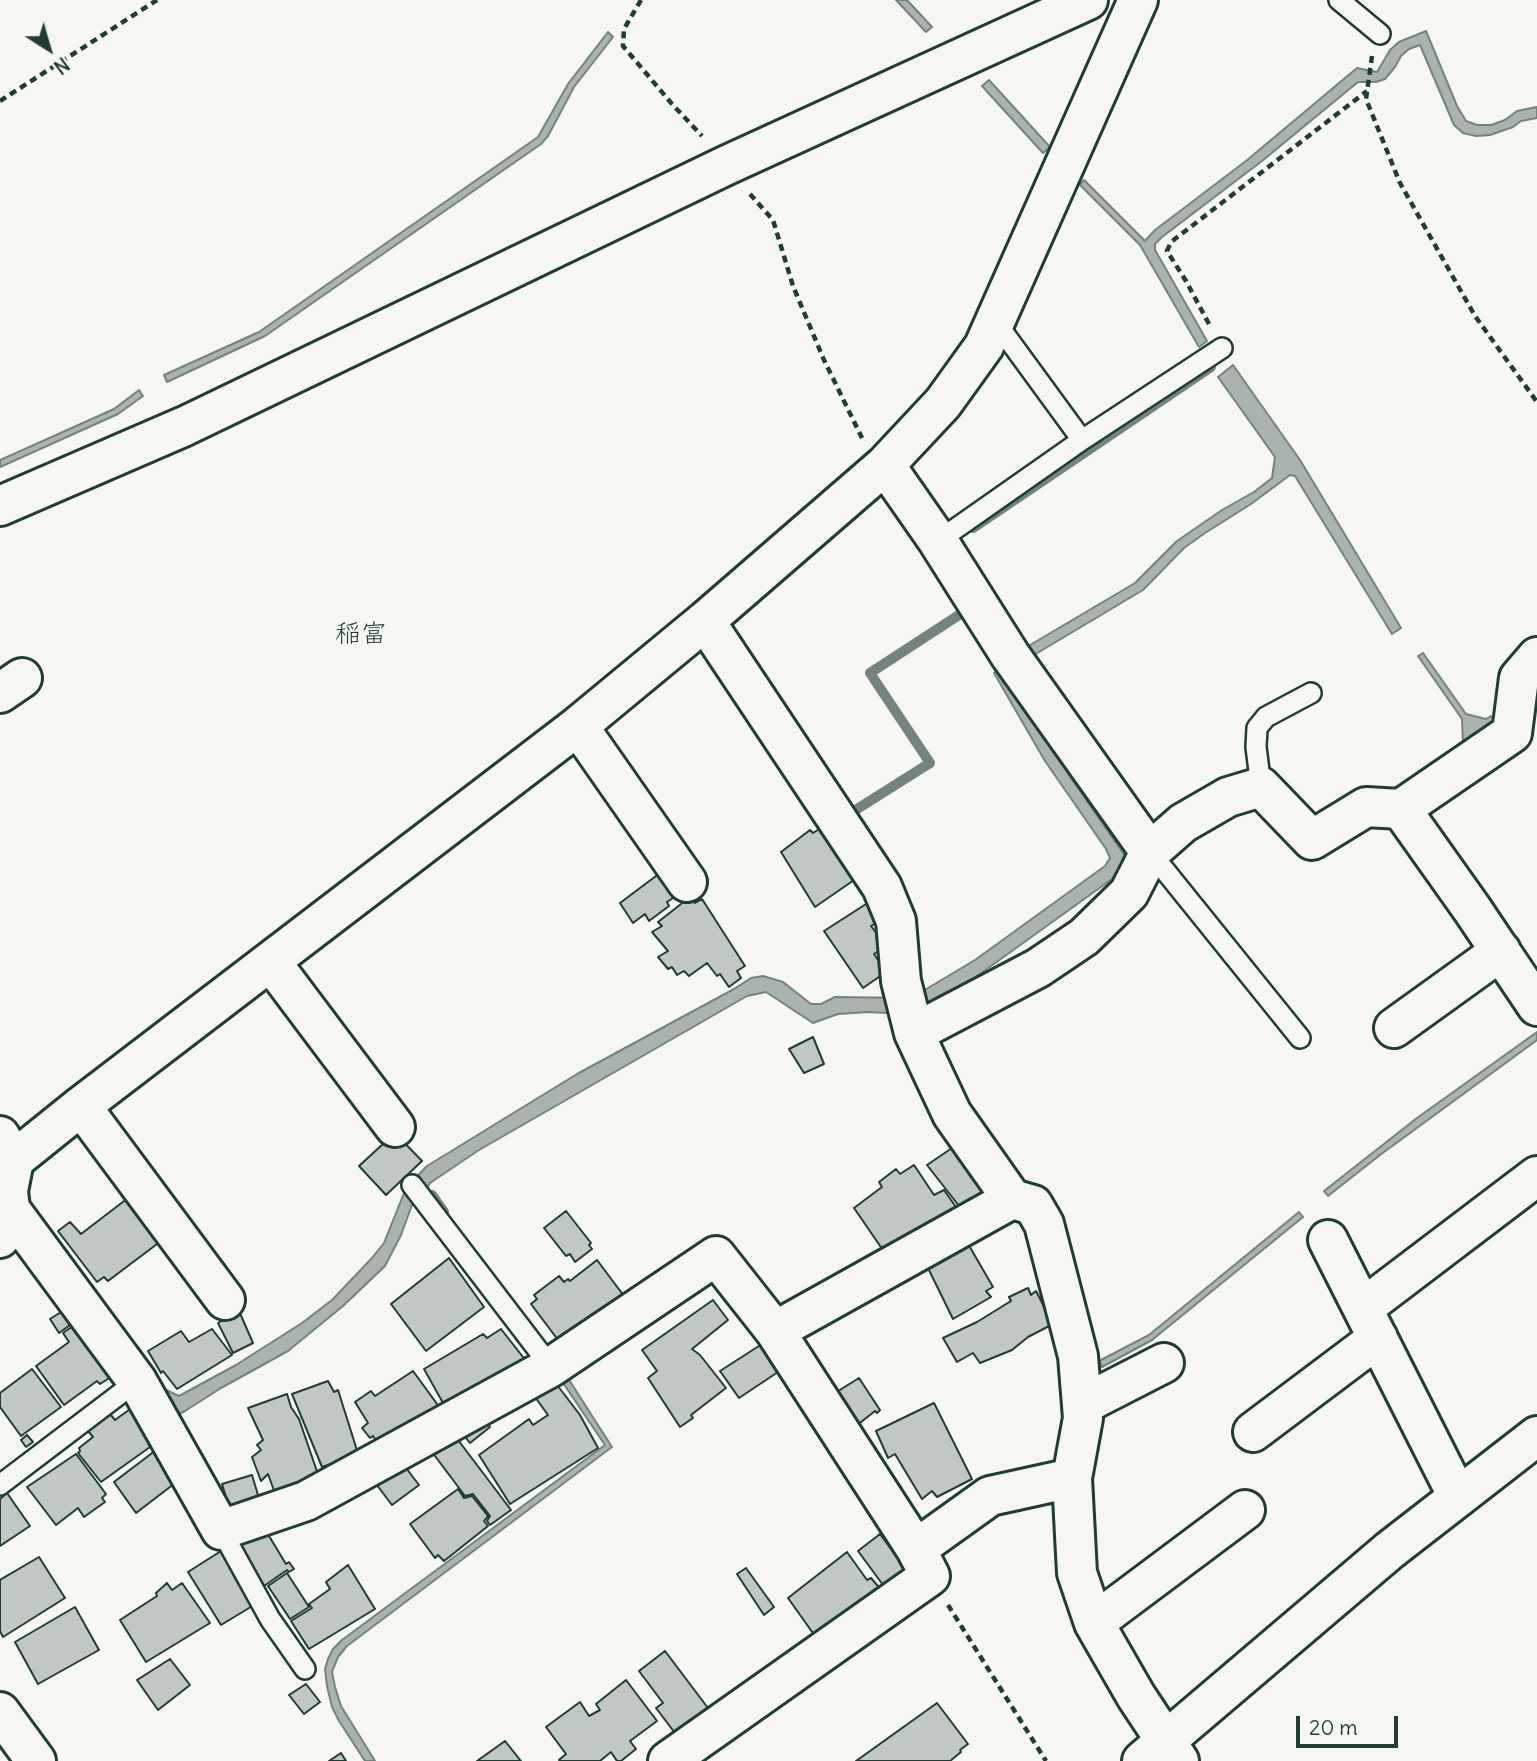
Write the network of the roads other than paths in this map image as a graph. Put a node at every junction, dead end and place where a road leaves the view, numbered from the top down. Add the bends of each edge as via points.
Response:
1 (1088, 0) edge
2 (1138, 0) edge
3 (1339, 0) edge
4 (1380, 34) dead end
5 (995, 321) junction
6 (1222, 348) road end
7 (1082, 440) junction
8 (882, 468) junction
9 (0, 506) edge
10 (938, 541) junction
11 (705, 621) junction
12 (1537, 657) edge
13 (1311, 693) dead end
14 (578, 726) junction
15 (1261, 787) junction
16 (1401, 809) junction
17 (1150, 852) junction
18 (687, 883) dead end
19 (1501, 951) junction
20 (271, 962) junction
21 (1537, 1006) edge
22 (909, 1014) junction
23 (1394, 1028) dead end
24 (1300, 1038) dead end
25 (81, 1106) junction
26 (395, 1127) dead end
27 (1537, 1176) edge
28 (5, 1184) edge
29 (412, 1185) dead end
30 (1012, 1199) junction
31 (1328, 1240) dead end
32 (225, 1300) dead end
33 (1370, 1323) junction
34 (775, 1331) junction
35 (1164, 1363) dead end
36 (551, 1367) junction
37 (137, 1381) junction
38 (1082, 1405) junction
39 (1252, 1432) dead end
40 (1537, 1436) edge
41 (1072, 1478) junction
42 (0, 1485) edge
43 (1458, 1497) junction
44 (1245, 1510) dead end
45 (221, 1530) junction
46 (923, 1563) junction
47 (1094, 1623) junction
48 (305, 1670) dead end
49 (0, 1712) edge
50 (1162, 1754) edge
51 (36, 1761) edge
52 (668, 1761) edge

1 - 9 street via 727,165 185,425
2 - 5 street
3 - 4 lane
5 - 7 lane
5 - 8 street via 984,346 943,403
6 - 7 lane
7 - 10 lane
8 - 10 street
8 - 11 street
10 - 17 street via 1017,665
11 - 14 street
11 - 22 street via 882,887 896,921
12 - 16 street via 1519,678 1512,733
13 - 15 lane via 1266,717 1257,728
14 - 18 street
14 - 20 street
15 - 16 street via 1312,840 1366,807
15 - 17 street via 1228,797 1184,823
16 - 19 street
17 - 22 street via 1129,892 1084,937 1038,968
17 - 24 lane
19 - 21 street
19 - 23 street
20 - 25 street
20 - 26 street
22 - 30 street via 952,1114
25 - 28 street
25 - 32 street
27 - 33 street
28 - 37 street
29 - 36 lane
30 - 34 street
30 - 38 street via 1033,1205 1044,1224 1078,1356
31 - 33 street
33 - 39 street
33 - 43 street
34 - 36 street via 716,1256
34 - 46 street
35 - 38 street
36 - 45 street via 306,1501
37 - 42 lane
37 - 45 street
38 - 41 street
40 - 43 street
41 - 46 street via 990,1496
41 - 47 street via 1077,1573
43 - 50 street via 1390,1550
44 - 47 street
45 - 48 lane via 270,1619
46 - 52 street
47 - 50 street via 1136,1696
49 - 51 street

